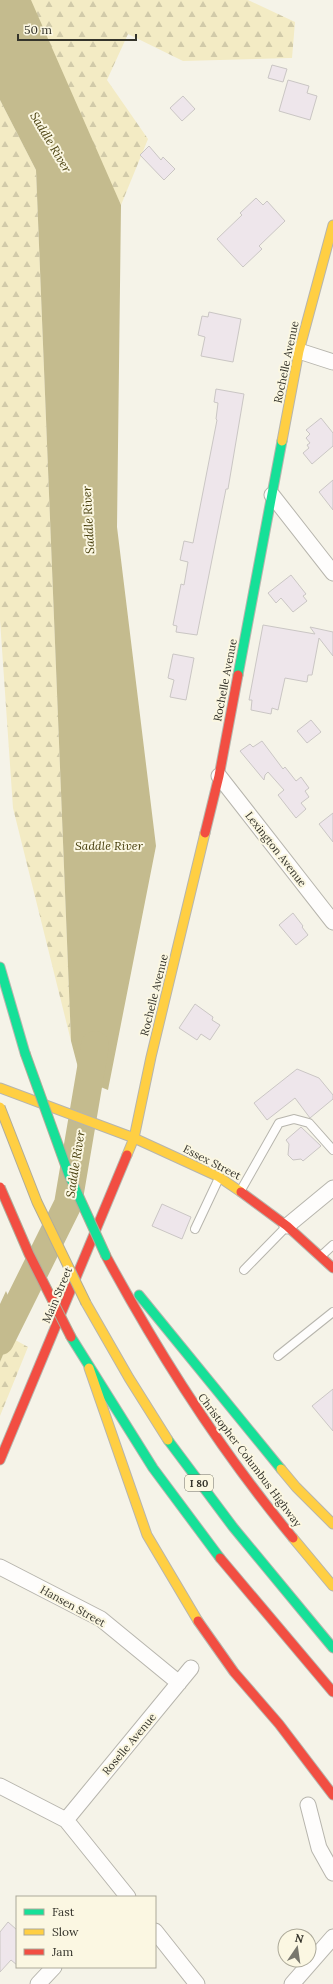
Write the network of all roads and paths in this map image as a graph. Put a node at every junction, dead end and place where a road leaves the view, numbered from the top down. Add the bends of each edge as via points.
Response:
1 (333, 225) edge
2 (299, 351) junction
3 (333, 362) edge
4 (272, 495) junction
5 (333, 573) edge
6 (219, 776) junction
7 (333, 922) edge
8 (0, 968) edge
9 (0, 1088) edge
10 (0, 1107) edge
11 (134, 1138) junction
12 (333, 1150) edge
13 (219, 1178) junction
14 (0, 1187) edge
15 (333, 1188) edge
16 (241, 1190) junction
17 (288, 1226) junction
18 (195, 1229) dead end
19 (333, 1245) edge
20 (106, 1256) junction
21 (321, 1256) junction
22 (333, 1268) edge
23 (244, 1270) dead end
24 (333, 1312) edge
25 (278, 1356) dead end
26 (89, 1368) junction
27 (0, 1460) edge
28 (333, 1524) edge
29 (0, 1567) edge
30 (333, 1586) edge
31 (333, 1648) edge
32 (191, 1668) dead end
33 (179, 1683) junction
34 (333, 1692) edge
35 (0, 1786) edge
36 (333, 1795) edge
37 (308, 1805) dead end
38 (66, 1820) junction
39 (333, 1873) edge
40 (124, 1895) edge
41 (156, 1932) edge
42 (333, 1937) edge
43 (53, 1968) edge
44 (38, 1984) edge
45 (198, 1984) edge
46 (292, 1984) edge

1 - 2 main road, Rochelle Avenue
2 - 3 street
2 - 4 main road, Rochelle Avenue
4 - 5 street
4 - 6 main road, Rochelle Avenue
6 - 7 street, Lexington Avenue
6 - 11 main road, Rochelle Avenue
8 - 20 main road, Christopher Columbus Highway, bridge via 25,1054 69,1175
9 - 11 main road, Essex Street
10 - 31 main road, I 80, bridge via 38,1202 115,1357 177,1452 245,1543
11 - 13 main road, Essex Street
11 - 27 main road, Main Street
12 - 16 lane via 309,1123 294,1118 279,1123
13 - 16 main road, Essex Street
13 - 18 lane
14 - 26 main road, I 80, bridge via 29,1254
15 - 17 street
16 - 17 main road, Essex Street
17 - 21 main road, Essex Street
17 - 23 lane
19 - 21 lane
20 - 28 main road via 296,1487
20 - 30 main road, Christopher Columbus Highway via 155,1344 208,1427 253,1488
21 - 22 main road, Essex Street
24 - 25 lane
26 - 34 main road, I 80 via 184,1511
26 - 36 main road via 147,1535 205,1632
29 - 33 street, Hansen Street via 101,1619
32 - 33 street, Roselle Avenue
33 - 38 street, Roselle Avenue
35 - 38 street
37 - 39 street via 319,1848
38 - 40 street
41 - 45 street
42 - 46 street
43 - 44 street

